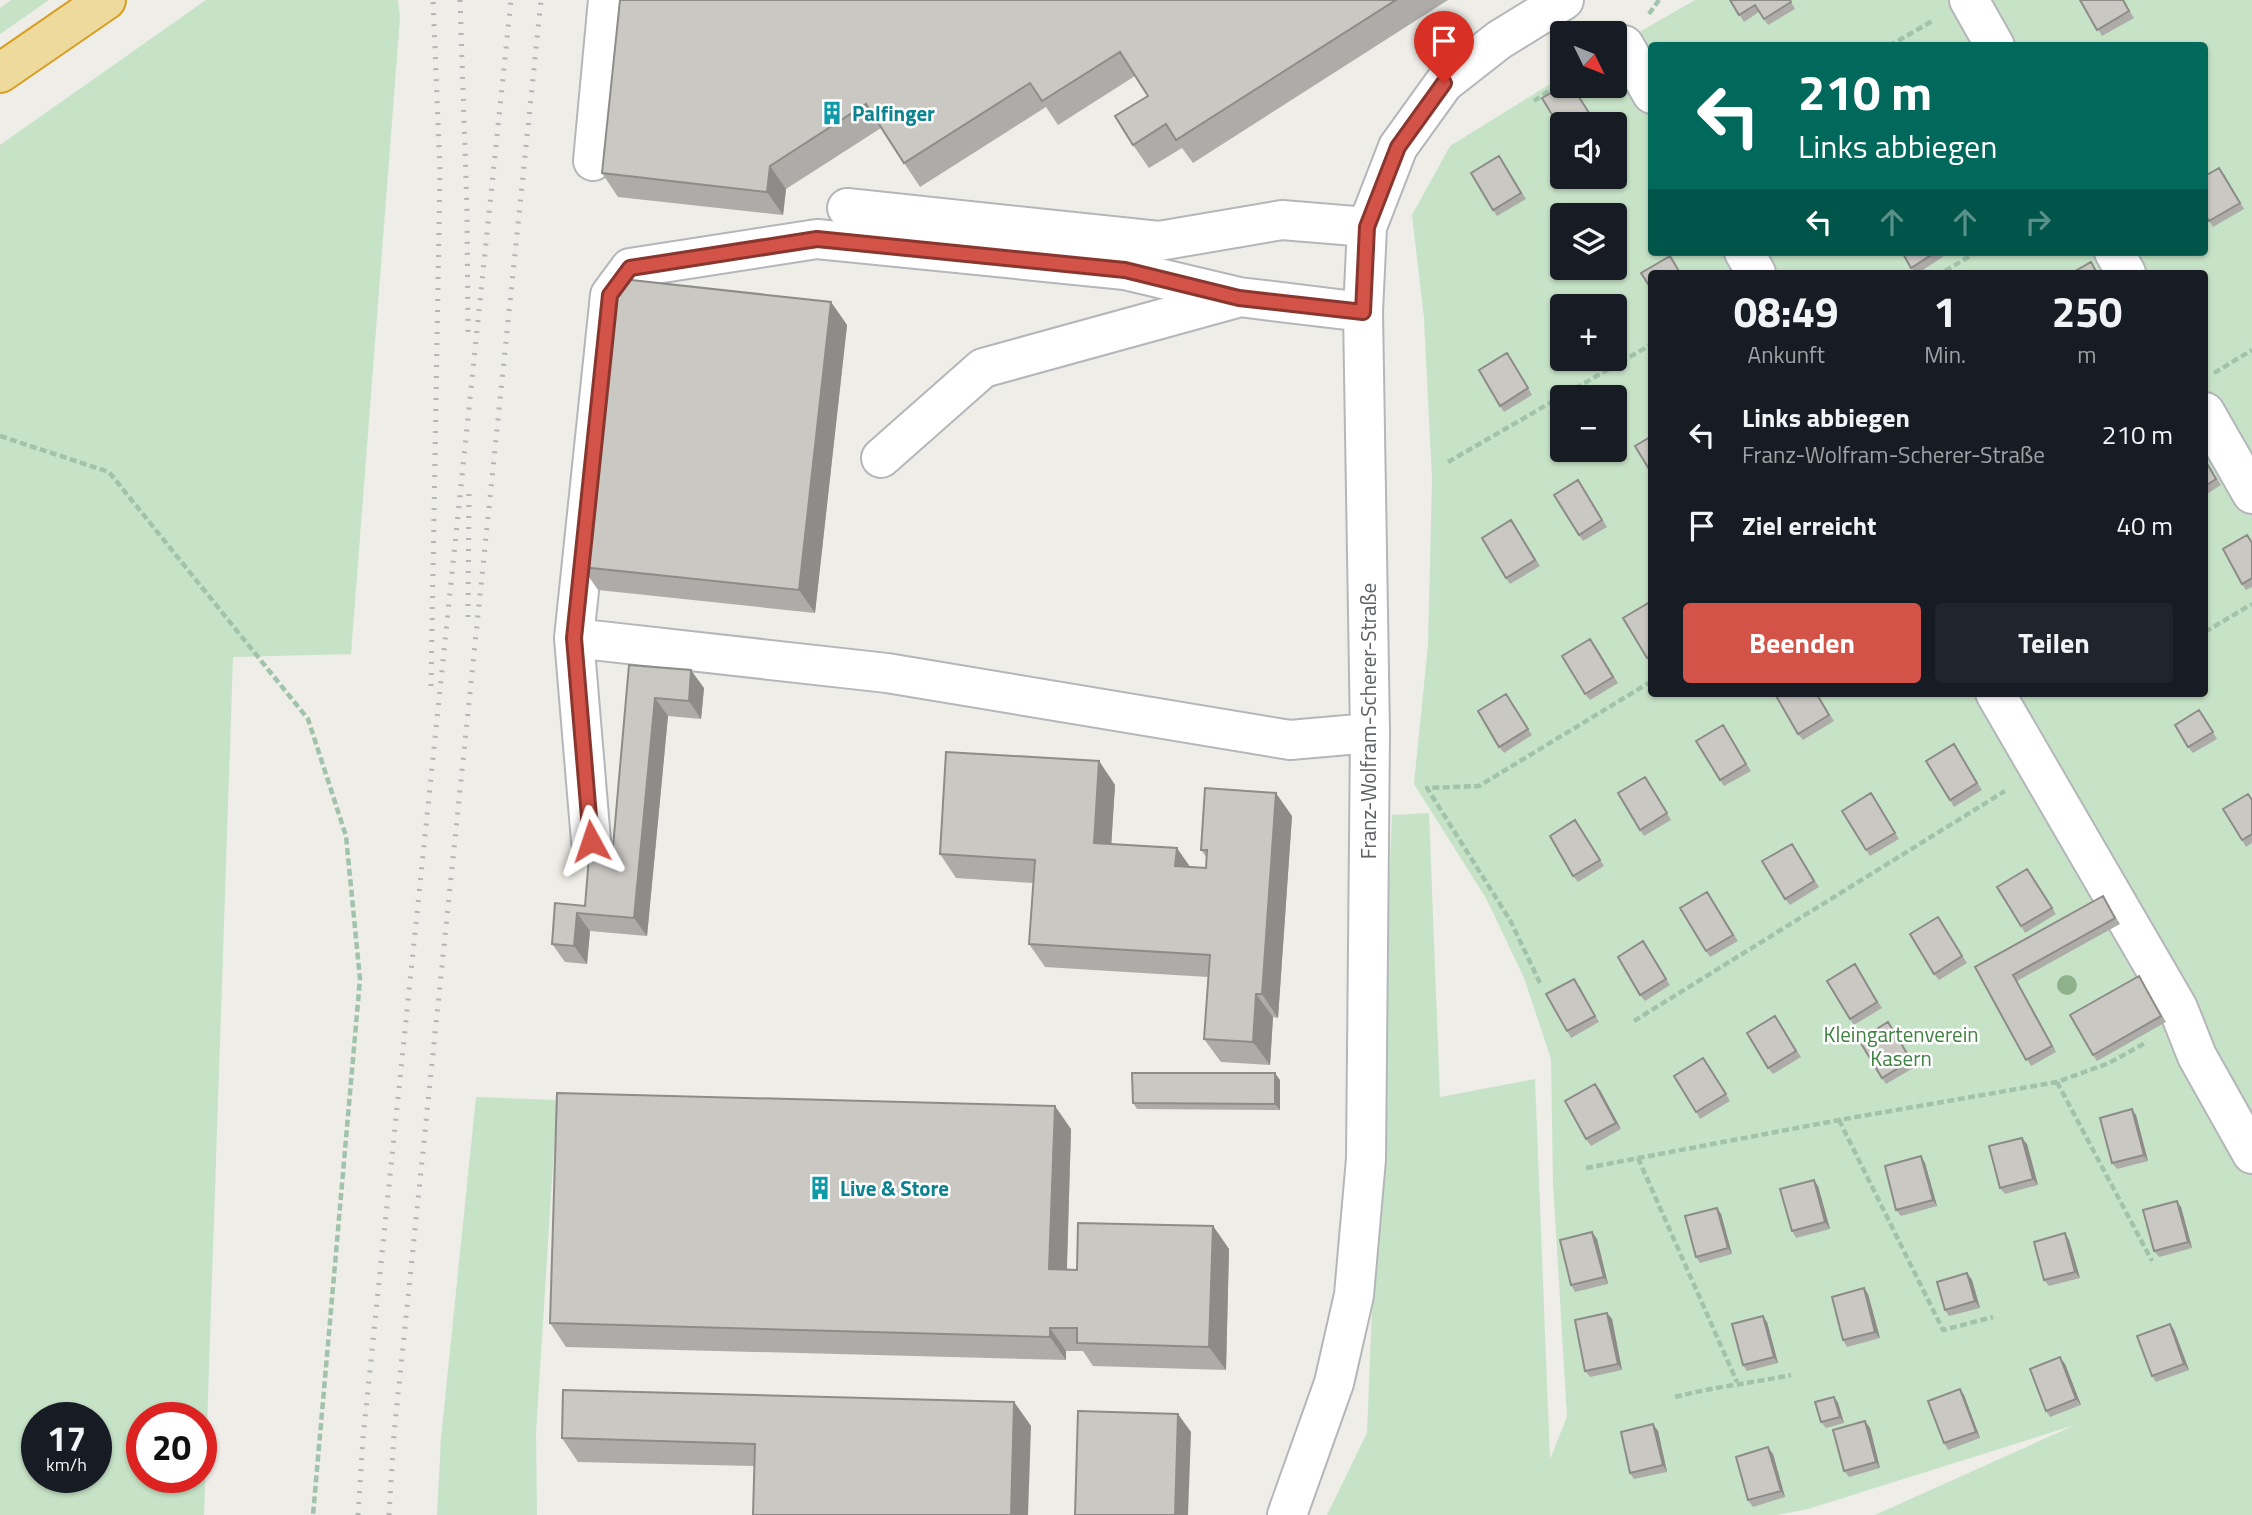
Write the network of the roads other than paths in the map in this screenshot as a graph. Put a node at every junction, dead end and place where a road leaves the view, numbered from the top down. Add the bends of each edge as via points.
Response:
1 (106, 0) edge
2 (608, 0) edge
3 (1564, 0) edge
4 (1957, 6) edge
5 (1991, 42) edge
6 (1628, 52) edge
7 (0, 73) edge
8 (1648, 87) edge
9 (593, 161) dead end
10 (848, 208) dead end
11 (1367, 227) junction
12 (1239, 298) junction
13 (1363, 312) junction
14 (2208, 417) edge
15 (881, 458) dead end
16 (2252, 494) edge
17 (574, 638) junction
18 (1997, 697) edge
19 (1370, 733) junction
20 (591, 841) dead end
21 (2252, 1154) edge
22 (1287, 1515) edge

1 - 7 highway
2 - 9 street
3 - 11 street, Franz-Wolfram-Scherer-Straße via 1499,40 1444,83 1398,147
4 - 5 street
6 - 8 street
10 - 11 street via 1159,241 1282,220
11 - 13 street, Franz-Wolfram-Scherer-Straße
12 - 13 street
12 - 15 street via 983,368
12 - 17 street via 1125,270 817,239 630,268 610,295
13 - 19 street, Franz-Wolfram-Scherer-Straße
14 - 16 street
17 - 19 street via 887,673 1290,740
17 - 20 street
18 - 21 street via 2178,1007 2197,1056
19 - 22 street, Franz-Wolfram-Scherer-Straße via 1366,1159 1354,1295 1334,1383

